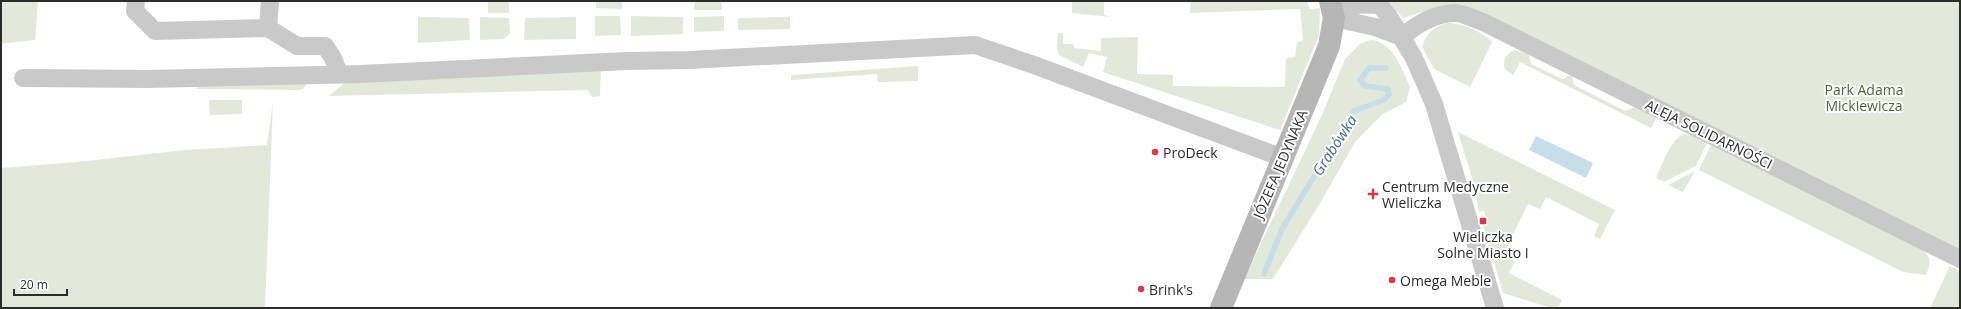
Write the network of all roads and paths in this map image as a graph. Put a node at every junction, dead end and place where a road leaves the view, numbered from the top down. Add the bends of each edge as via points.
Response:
1 (136, 1) edge
2 (270, 1) edge
3 (1378, 3) edge
4 (1332, 9) edge
5 (268, 28) junction
6 (1402, 38) junction
7 (339, 74) junction
8 (23, 78) dead end
9 (1283, 158) junction
10 (1960, 259) edge
11 (1221, 308) edge
12 (1495, 308) edge

1 - 5 street via 135,11 155,31
2 - 5 street
3 - 4 street
3 - 6 street
4 - 6 street
4 - 9 street, JÓZEFA JEDYNAKA via 1329,46
5 - 7 street via 297,46 325,46
6 - 10 street, ALEJA SOLIDARNOŚCI via 1432,17 1457,13 1483,22
6 - 12 street via 1414,58 1434,104
7 - 8 street via 148,80
7 - 9 street via 975,45
9 - 11 street, JÓZEFA JEDYNAKA

